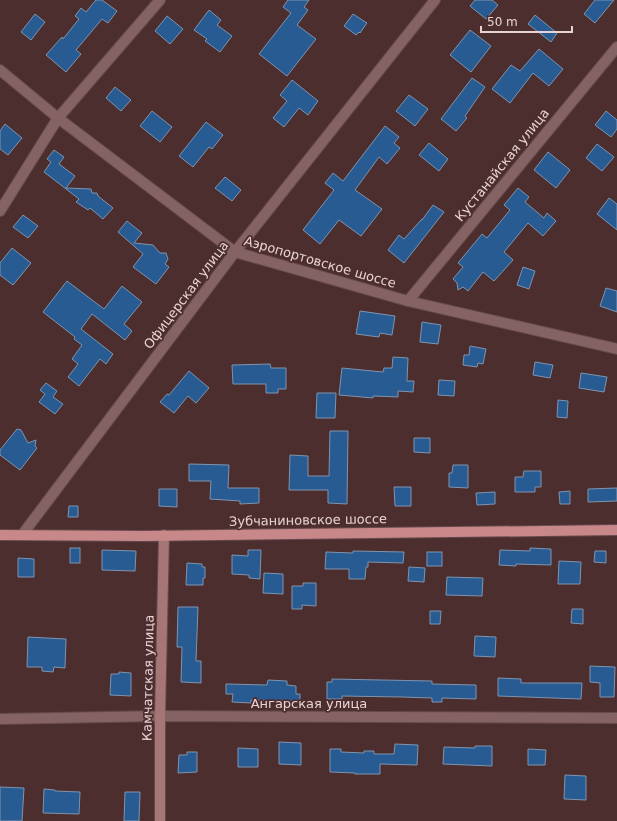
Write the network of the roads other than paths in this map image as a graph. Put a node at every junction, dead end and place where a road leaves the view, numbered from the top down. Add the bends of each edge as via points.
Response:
1 (160, 0) edge
2 (435, 0) edge
3 (617, 47) edge
4 (0, 70) edge
5 (58, 118) junction
6 (0, 211) edge
7 (235, 252) junction
8 (408, 301) junction
9 (617, 349) edge
10 (617, 530) edge
11 (0, 535) edge
12 (22, 535) junction
13 (164, 535) junction
14 (160, 716) junction
15 (617, 718) edge
16 (0, 719) edge
17 (160, 821) edge

1 - 5 street
2 - 7 street, Офицерская улица
3 - 8 street, Кустанайская улица
4 - 5 street, Аэропортовское шоссе
5 - 6 street
5 - 7 street, Аэропортовское шоссе
7 - 8 street, Аэропортовское шоссе
7 - 12 street, Офицерская улица
8 - 9 street, Аэропортовское шоссе
10 - 13 main road, Зубчаниновское шоссе
11 - 12 main road, Зубчаниновское шоссе
12 - 13 main road, Зубчаниновское шоссе
13 - 14 street, Камчатская улица
14 - 15 street, Ангарская улица
14 - 16 street, Ангарская улица
14 - 17 street, Камчатская улица

